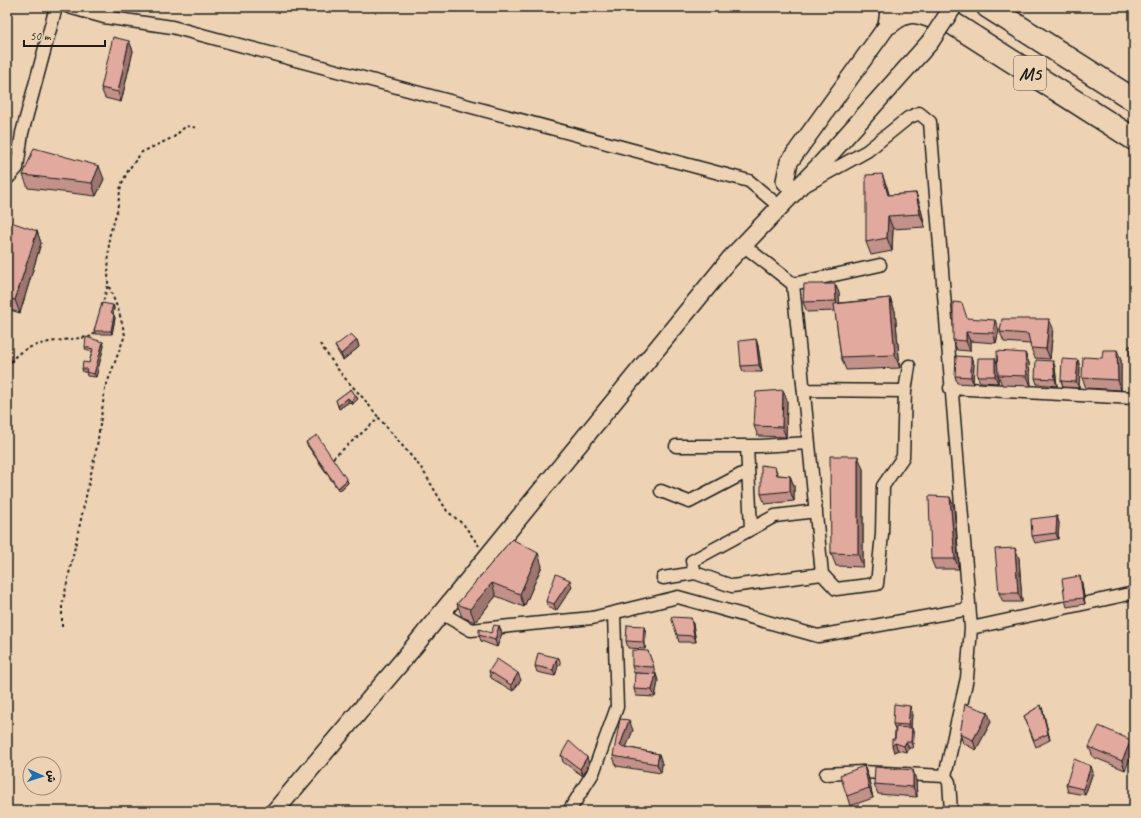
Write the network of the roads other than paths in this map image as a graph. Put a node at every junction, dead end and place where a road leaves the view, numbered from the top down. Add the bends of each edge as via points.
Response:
1 (56, 7) edge
2 (69, 7) edge
3 (927, 7) edge
4 (953, 7) edge
5 (992, 9) edge
6 (891, 14) edge
7 (959, 28) junction
8 (1134, 100) edge
9 (1134, 139) edge
10 (7, 179) edge
11 (795, 192) junction
12 (780, 207) junction
13 (743, 245) junction
14 (880, 265) dead end
15 (793, 284) junction
16 (909, 366) dead end
17 (950, 388) junction
18 (804, 390) junction
19 (905, 391) junction
20 (1134, 398) edge
21 (809, 443) junction
22 (676, 446) dead end
23 (747, 446) junction
24 (748, 471) junction
25 (661, 491) dead end
26 (816, 511) junction
27 (751, 529) junction
28 (695, 573) junction
29 (822, 574) junction
30 (663, 578) dead end
31 (1134, 593) edge
32 (969, 609) junction
33 (441, 613) junction
34 (614, 614) junction
35 (972, 628) junction
36 (826, 774) dead end
37 (946, 776) junction
38 (275, 811) edge
39 (569, 811) edge
40 (951, 811) edge

1 - 10 street via 22,133 17,168
2 - 12 street via 104,17 172,27 749,181
3 - 7 highway, M5
4 - 11 main road, bridge via 930,42
5 - 8 highway, M5
6 - 7 highway via 921,12
6 - 11 main road via 789,162 785,181
7 - 9 highway, M5
11 - 12 main road
11 - 17 street via 867,151 908,118 919,114 930,122
12 - 13 main road
13 - 15 street
13 - 33 main road
14 - 15 street
15 - 18 street
16 - 19 street
17 - 20 street
17 - 32 street
18 - 19 street
18 - 21 street
19 - 29 street via 903,457 883,486 877,584 836,589
21 - 23 street
21 - 26 street
22 - 23 street
23 - 24 street
24 - 25 street via 689,502
24 - 27 street
26 - 27 street via 775,516
26 - 29 street
27 - 28 street via 692,561
28 - 29 street via 732,586
28 - 30 street
31 - 35 street
32 - 34 street via 818,636 678,597
32 - 35 street
33 - 34 street via 471,630
33 - 38 main road
34 - 39 street via 617,707 593,773
35 - 37 street via 967,678
36 - 37 street via 862,772
37 - 40 street via 949,782

